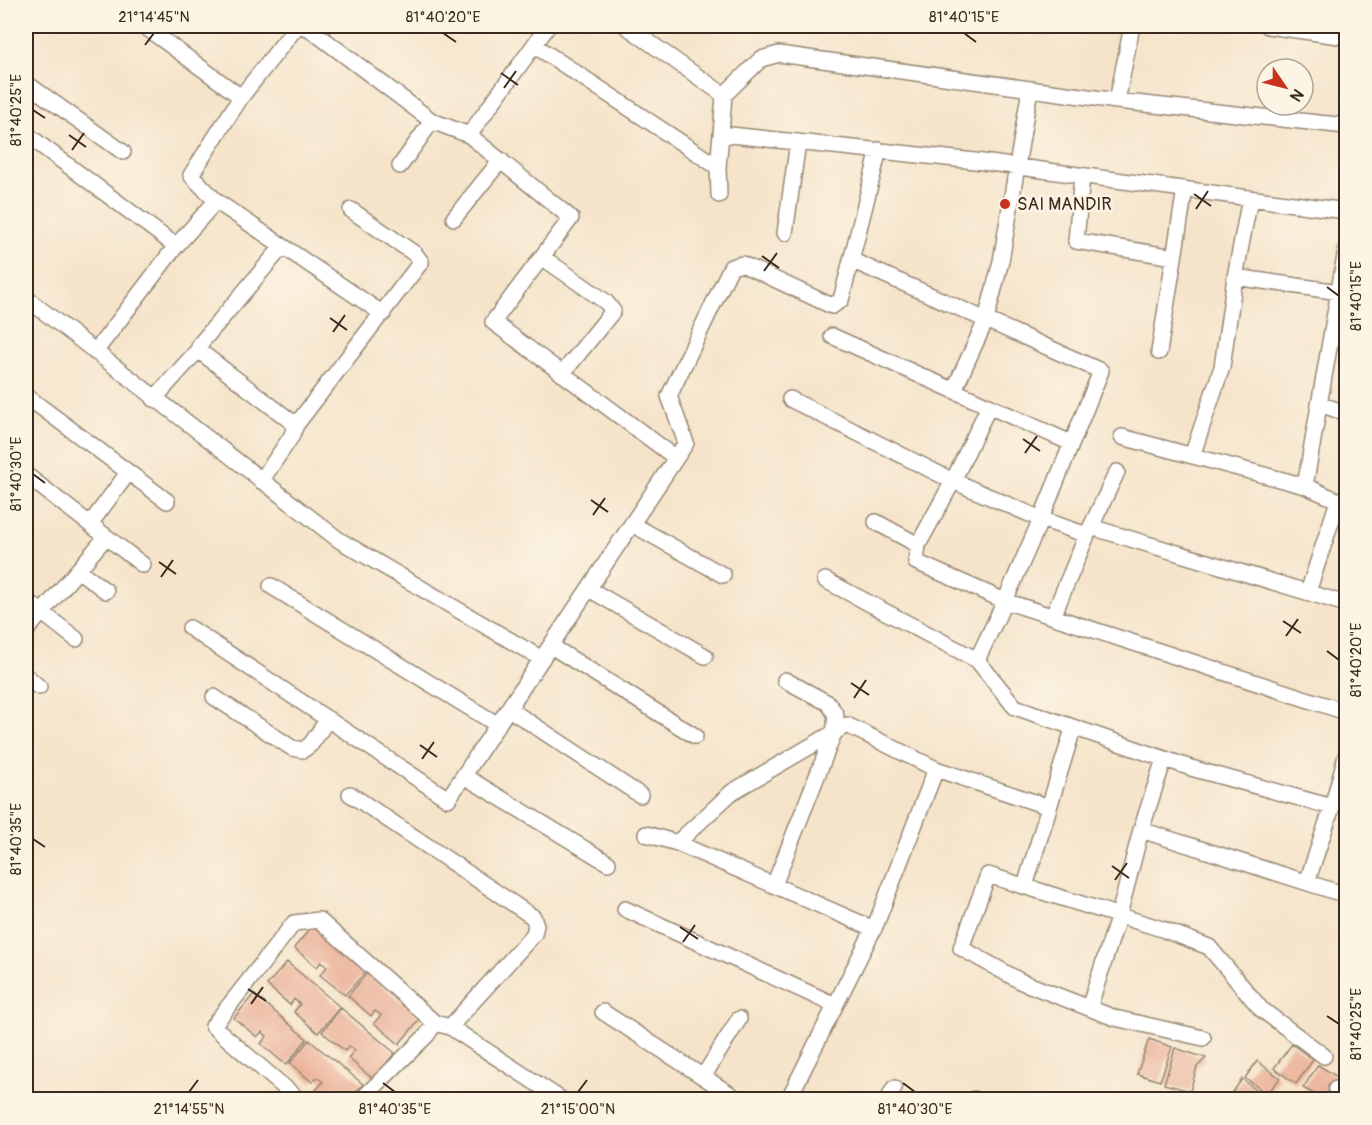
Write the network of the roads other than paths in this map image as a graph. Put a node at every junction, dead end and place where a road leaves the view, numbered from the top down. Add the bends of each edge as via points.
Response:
1 (144, 26) edge
2 (299, 26) edge
3 (548, 26) edge
4 (626, 26) edge
5 (1132, 26) edge
6 (1268, 26) edge
7 (1303, 28) edge
8 (1347, 37) edge
9 (534, 45) junction
10 (26, 83) edge
11 (1030, 89) junction
12 (724, 95) junction
13 (241, 97) junction
14 (1117, 101) junction
15 (432, 121) junction
16 (1347, 126) edge
17 (26, 134) edge
18 (721, 134) junction
19 (469, 135) junction
20 (798, 142) junction
21 (879, 150) junction
22 (123, 152) dead end
23 (501, 160) junction
24 (400, 166) dead end
25 (718, 167) junction
26 (1017, 167) junction
27 (1082, 176) junction
28 (1185, 189) junction
29 (718, 195) dead end
30 (1250, 198) junction
31 (216, 201) junction
32 (351, 210) dead end
33 (1347, 211) edge
34 (454, 218) dead end
35 (785, 233) dead end
36 (176, 246) junction
37 (282, 247) junction
38 (1347, 250) edge
39 (542, 257) junction
40 (1174, 258) junction
41 (851, 260) junction
42 (1235, 277) junction
43 (1339, 292) junction
44 (26, 298) edge
45 (383, 314) junction
46 (986, 320) junction
47 (832, 336) dead end
48 (198, 350) junction
49 (95, 352) junction
50 (1159, 352) dead end
51 (562, 374) junction
52 (954, 390) junction
53 (26, 396) edge
54 (154, 399) junction
55 (790, 399) dead end
56 (1319, 404) junction
57 (989, 406) junction
58 (1347, 413) edge
59 (296, 425) junction
60 (1122, 437) dead end
61 (1071, 443) junction
62 (1192, 456) junction
63 (676, 458) junction
64 (1117, 471) dead end
65 (128, 473) junction
66 (26, 475) edge
67 (261, 481) junction
68 (953, 481) junction
69 (1305, 486) junction
70 (167, 501) dead end
71 (1342, 503) edge
72 (1041, 519) junction
73 (876, 522) dead end
74 (90, 524) junction
75 (632, 524) junction
76 (1089, 531) junction
77 (106, 537) junction
78 (918, 545) junction
79 (143, 565) dead end
80 (78, 570) junction
81 (723, 575) dead end
82 (825, 580) dead end
83 (271, 586) dead end
84 (589, 589) junction
85 (106, 591) dead end
86 (1308, 592) junction
87 (26, 600) edge
88 (1005, 601) junction
89 (1347, 604) edge
90 (42, 613) junction
91 (1053, 616) junction
92 (190, 628) dead end
93 (26, 631) edge
94 (76, 639) dead end
95 (546, 652) junction
96 (705, 656) dead end
97 (977, 660) junction
98 (26, 676) edge
99 (785, 680) dead end
100 (39, 687) dead end
101 (214, 697) dead end
102 (509, 709) junction
103 (1347, 712) edge
104 (328, 719) junction
105 (498, 725) junction
106 (1073, 729) junction
107 (834, 733) junction
108 (695, 736) dead end
109 (1347, 756) edge
110 (1164, 759) junction
111 (936, 769) junction
112 (464, 776) junction
113 (350, 794) dead end
114 (640, 795) dead end
115 (1049, 807) junction
116 (1332, 807) junction
117 (1141, 830) junction
118 (646, 834) dead end
119 (677, 843) junction
120 (608, 863) dead end
121 (1307, 882) junction
122 (774, 885) junction
123 (1025, 886) junction
124 (1347, 895) edge
125 (625, 909) dead end
126 (1119, 915) junction
127 (874, 929) junction
128 (835, 1005) junction
129 (1089, 1008) junction
130 (603, 1012) dead end
131 (739, 1019) dead end
132 (443, 1025) junction
133 (1203, 1038) dead end
134 (1324, 1056) dead end
135 (704, 1077) junction
136 (299, 1100) edge
137 (361, 1100) edge
138 (562, 1100) edge
139 (739, 1100) edge
140 (788, 1100) edge

1 - 13 street
2 - 13 street
2 - 15 street via 310,29
3 - 9 street
4 - 12 street
5 - 14 street
6 - 7 street
7 - 8 street
9 - 19 street
9 - 25 street
10 - 22 street
11 - 12 street via 779,54 761,58
11 - 14 street
11 - 26 street
12 - 18 street
13 - 31 street via 191,175
14 - 16 street
15 - 19 street
15 - 24 street
17 - 36 street
18 - 20 street
18 - 25 street
19 - 23 street
20 - 21 street
20 - 35 street
21 - 26 street
21 - 41 street
23 - 34 street
23 - 39 street via 571,218
25 - 29 street
26 - 27 street
26 - 46 street
27 - 28 street
27 - 40 street via 1076,241
28 - 30 street
28 - 40 street
30 - 33 street
30 - 42 street
31 - 36 street
31 - 37 street
32 - 45 street via 421,262
36 - 49 street
37 - 45 street via 292,250
37 - 48 street
38 - 43 street
39 - 51 street via 493,322
39 - 51 street via 613,311
40 - 50 street
41 - 46 street
41 - 63 street via 841,300 832,306 742,264 730,267 669,396 686,442
42 - 43 street
42 - 62 street via 1222,367
43 - 56 street
44 - 49 street
45 - 59 street
46 - 52 street
46 - 61 street via 1101,371
47 - 52 street
48 - 54 street
48 - 59 street
49 - 54 street
51 - 63 street
52 - 57 street
53 - 65 street
54 - 67 street
55 - 68 street
56 - 58 street
56 - 69 street
57 - 61 street
57 - 68 street
59 - 67 street
60 - 62 street
61 - 72 street
62 - 69 street
63 - 75 street
64 - 76 street
65 - 70 street
65 - 74 street
66 - 74 street
67 - 95 street via 339,540
68 - 72 street
68 - 78 street
69 - 71 street
71 - 86 street
72 - 76 street
72 - 88 street
73 - 78 street
74 - 77 street
75 - 81 street
75 - 84 street
76 - 86 street
76 - 91 street
77 - 79 street
77 - 80 street
78 - 88 street via 916,562
80 - 85 street
80 - 90 street
82 - 97 street
83 - 105 street
84 - 95 street
84 - 96 street
86 - 89 street
87 - 90 street
88 - 91 street
88 - 97 street
90 - 93 street
90 - 94 street
91 - 103 street
92 - 104 street
95 - 102 street
95 - 108 street
97 - 106 street via 1015,707
98 - 100 street
99 - 107 street via 828,703 836,715
101 - 104 street via 292,748 303,750 311,744
102 - 105 street
102 - 114 street
104 - 112 street via 448,799
105 - 112 street
106 - 110 street
106 - 115 street
107 - 111 street via 847,726
107 - 119 street via 732,792
107 - 122 street
109 - 116 street
110 - 116 street
110 - 117 street
111 - 115 street
111 - 127 street
112 - 120 street
113 - 132 street via 533,917 534,934
115 - 123 street
116 - 121 street
117 - 121 street
117 - 126 street
118 - 119 street
119 - 122 street
121 - 124 street
122 - 127 street
123 - 126 street
123 - 129 street via 988,875 962,948 1022,982
125 - 128 street
126 - 129 street
126 - 134 street via 1209,947 1262,1009
127 - 128 street
128 - 140 street
129 - 133 street via 1115,1018
130 - 135 street
131 - 135 street
132 - 136 street via 319,920 294,924 213,1026
132 - 137 street via 427,1035
132 - 138 street
135 - 139 street

